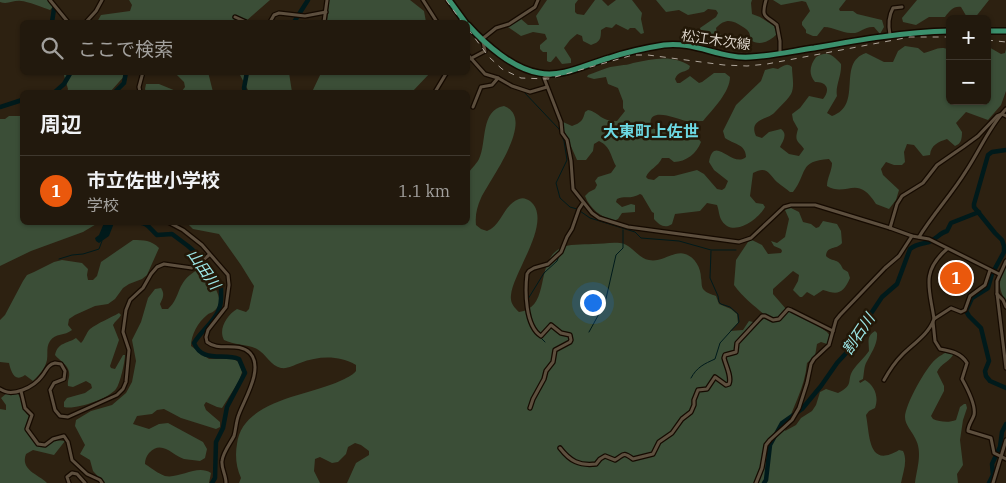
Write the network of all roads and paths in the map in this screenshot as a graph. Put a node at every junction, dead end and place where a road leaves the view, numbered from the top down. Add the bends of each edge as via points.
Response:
1 (50, 0) edge
2 (102, 0) edge
3 (327, 0) edge
4 (423, 0) edge
5 (449, 0) edge
6 (538, 0) edge
7 (766, 0) edge
8 (902, 7) dead end
9 (326, 12) junction
10 (236, 17) dead end
11 (66, 20) edge
12 (88, 20) edge
13 (242, 20) edge
14 (271, 20) edge
15 (324, 20) edge
16 (436, 20) edge
17 (463, 20) edge
18 (470, 28) edge
19 (946, 31) edge
20 (991, 31) edge
21 (1006, 31) edge
22 (890, 35) junction
23 (482, 41) junction
24 (780, 53) junction
25 (470, 59) edge
26 (537, 73) junction
27 (142, 75) edge
28 (445, 75) edge
29 (551, 75) junction
30 (544, 78) junction
31 (497, 79) junction
32 (547, 87) junction
33 (140, 90) edge
34 (436, 90) edge
35 (473, 107) dead end
36 (1006, 109) edge
37 (1002, 114) junction
38 (1006, 116) edge
39 (583, 203) junction
40 (174, 225) edge
41 (890, 228) junction
42 (912, 236) junction
43 (919, 237) junction
44 (947, 249) junction
45 (209, 255) junction
46 (1006, 261) edge
47 (992, 271) junction
48 (999, 274) junction
49 (996, 293) junction
50 (1006, 307) edge
51 (933, 321) junction
52 (833, 331) junction
53 (1006, 368) edge
54 (884, 380) dead end
55 (0, 389) edge
56 (21, 391) junction
57 (530, 408) dead end
58 (1006, 440) edge
59 (560, 448) dead end
60 (998, 455) junction
61 (1006, 459) edge
62 (69, 483) edge
63 (84, 483) edge
64 (102, 483) edge
65 (226, 483) edge
66 (756, 483) edge
67 (993, 483) edge

1 - 11 street
2 - 12 street
3 - 9 street
4 - 16 street
5 - 17 main road, 松江木次線
6 - 23 street via 535,7 509,24 496,28
7 - 24 street via 764,14 777,25
8 - 22 street via 892,10 888,21
9 - 14 street via 305,16 279,13
9 - 15 street
10 - 13 street
18 - 23 main road, 松江木次線
19 - 22 main road, 松江木次線
20 - 21 main road
22 - 24 main road, 松江木次線
23 - 25 street via 485,51
23 - 26 main road, 松江木次線 via 513,62
24 - 29 main road, 松江木次線 via 744,58 689,45 667,45 609,57
25 - 31 street via 481,71
26 - 29 main road, 松江木次線
26 - 30 street
27 - 33 street
28 - 34 street
29 - 30 street
30 - 32 street
31 - 32 street via 530,92
31 - 35 street via 492,85 481,87
32 - 39 street via 566,140 573,189
36 - 37 street
37 - 38 street
37 - 41 street via 968,144 937,165 923,183 902,196
37 - 43 street
39 - 41 street via 599,218 628,228 739,242 751,238 782,209 791,205 814,205
39 - 57 street via 561,252 548,264 527,274 531,326 541,336 551,325 570,335 571,340 555,350
40 - 45 street via 202,245
41 - 42 street
42 - 43 street
42 - 52 street via 899,256 840,315
43 - 44 street
44 - 47 street
44 - 51 street via 936,260 930,275
45 - 56 street via 192,268 160,265 130,300 123,332 129,350 126,382 117,396 68,417 60,416 55,410 50,390 52,385 64,379 66,372 61,364 55,363 47,366 37,382
45 - 65 street via 226,272 229,285 225,308 208,330 206,340 214,346 244,349 253,357 256,366 234,435 223,456
46 - 48 street
47 - 48 street
47 - 51 street via 985,285 970,296 964,310 951,308
48 - 49 street
49 - 50 street
49 - 53 street
51 - 54 street
51 - 60 street via 935,341 940,349 952,351 967,363 962,380 970,392 974,412 968,431 991,438 993,451
52 - 59 street via 788,309 779,319 762,316 737,342 736,352 724,358 729,384 715,377 707,389 698,390 691,412 660,442 653,454 633,459 622,454 615,460 605,456 596,464 586,464 566,457
52 - 66 street via 829,345 811,364 803,397 792,420 766,446
55 - 56 street via 5,392
56 - 64 street via 25,408 32,415 27,429 37,442 45,445 64,436 72,460
58 - 60 street
60 - 61 street
60 - 67 street
62 - 63 street via 68,475 74,473

